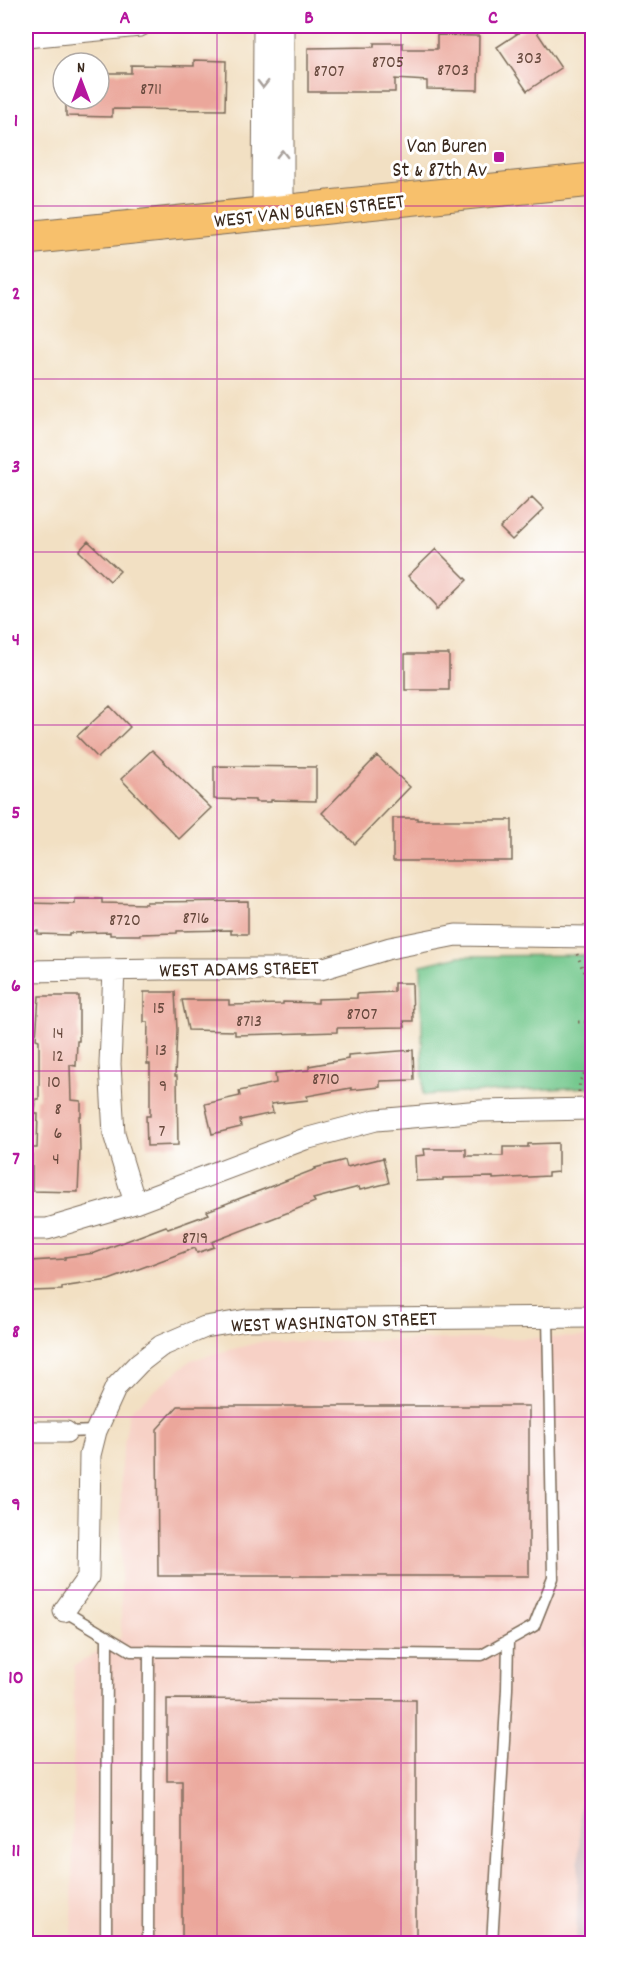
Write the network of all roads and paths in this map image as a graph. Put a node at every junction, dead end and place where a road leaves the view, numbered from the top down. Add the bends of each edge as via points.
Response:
1 (140, 26) edge
2 (264, 26) edge
3 (283, 26) edge
4 (26, 37) edge
5 (592, 180) edge
6 (273, 213) junction
7 (26, 238) edge
8 (585, 937) edge
9 (114, 970) junction
10 (26, 971) edge
11 (592, 977) edge
12 (578, 1022) dead end
13 (592, 1022) edge
14 (592, 1067) edge
15 (586, 1109) edge
16 (135, 1203) junction
17 (26, 1228) edge
18 (548, 1317) junction
19 (592, 1317) edge
20 (96, 1431) junction
21 (26, 1432) edge
22 (66, 1432) joint
23 (64, 1611) joint
24 (107, 1636) junction
25 (508, 1641) junction
26 (149, 1651) junction
27 (106, 1944) edge
28 (148, 1944) edge
29 (492, 1944) edge

1 - 4 street
2 -> 6 street
6 -> 3 street
5 - 6 main road, WEST VAN BUREN STREET
6 - 7 main road, WEST VAN BUREN STREET
8 - 9 street, WEST ADAMS STREET via 456,935 390,948 321,969
8 - 11 path via 579,962
9 - 10 street, WEST ADAMS STREET
9 - 16 street via 110,1064 114,1134
12 - 13 path
14 - 15 path via 580,1079
15 - 16 street via 376,1120 305,1139
16 - 17 street via 47,1228
18 - 19 street, WEST WASHINGTON STREET
18 - 20 street, WEST WASHINGTON STREET via 247,1320 205,1327 161,1346 139,1363 116,1387
18 - 25 lane via 553,1578 534,1626
20 - 22 lane
20 - 23 street, WEST WASHINGTON STREET via 90,1455 88,1577
21 - 22 street
23 - 24 lane
24 - 26 lane via 131,1651
24 - 27 lane
25 - 26 lane via 482,1655
25 - 29 lane
26 - 28 lane

